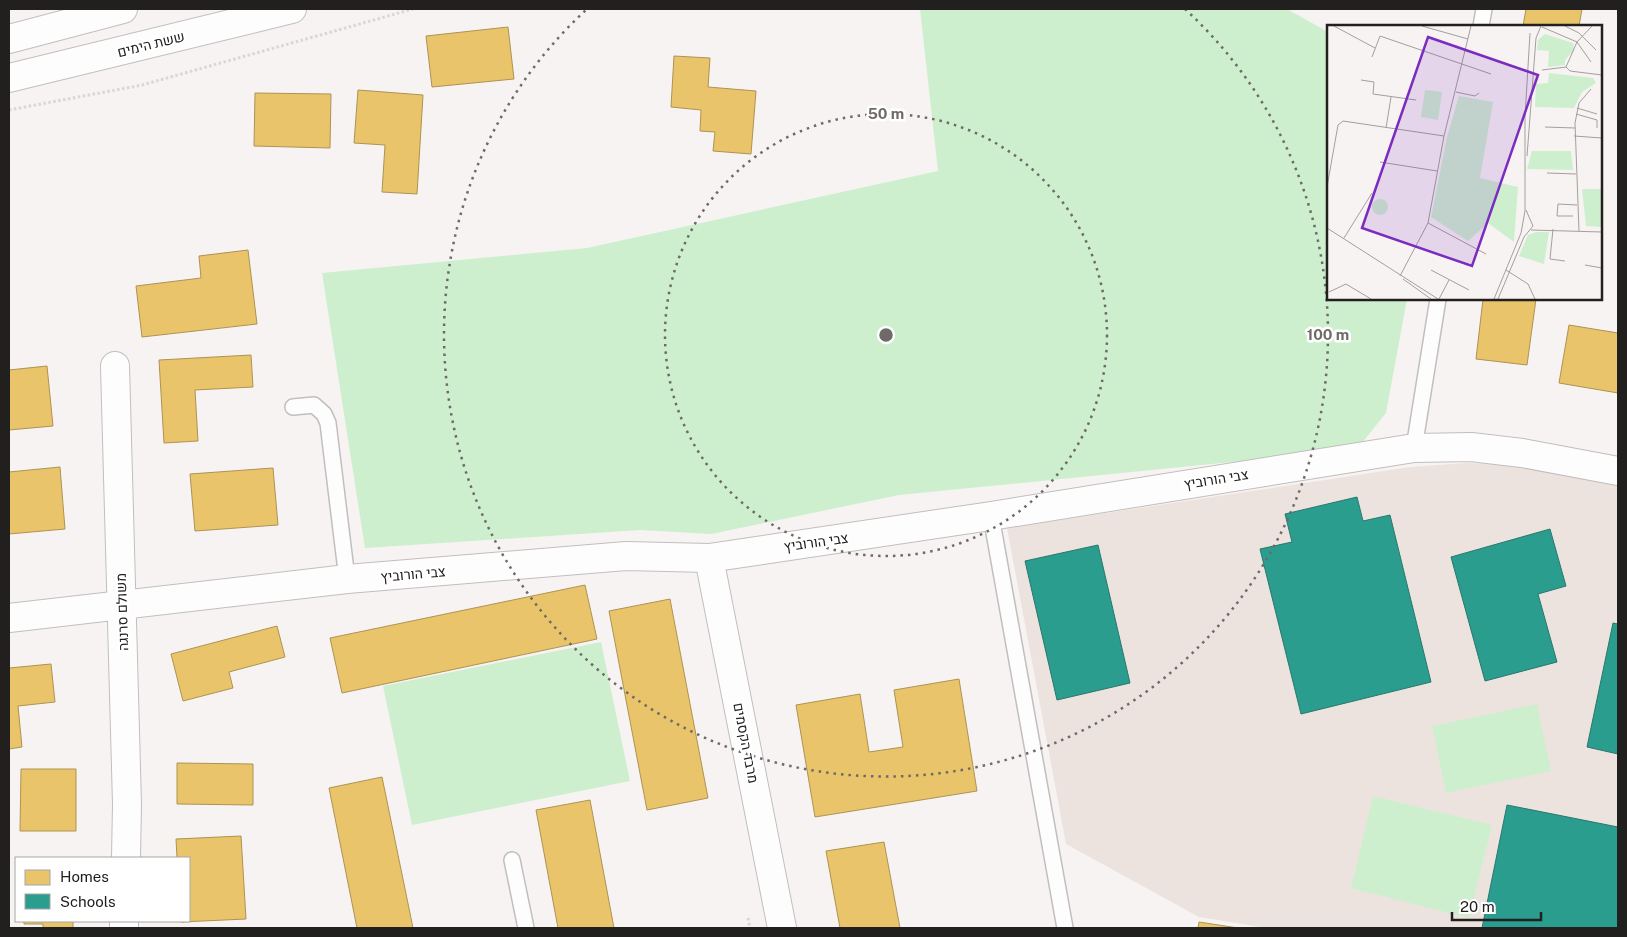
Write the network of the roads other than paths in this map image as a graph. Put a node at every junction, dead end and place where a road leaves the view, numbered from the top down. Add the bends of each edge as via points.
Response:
1 (123, 9) edge
2 (292, 9) edge
3 (1484, 9) edge
4 (1481, 25) edge
5 (9, 38) edge
6 (9, 78) edge
7 (1438, 300) edge
8 (115, 366) dead end
9 (293, 407) dead end
10 (1414, 448) junction
11 (1618, 471) edge
12 (991, 516) junction
13 (709, 558) junction
14 (348, 579) junction
15 (122, 605) junction
16 (9, 618) edge
17 (126, 857) edge
18 (512, 860) dead end
19 (526, 928) edge
20 (782, 928) edge
21 (1065, 928) edge

1 - 5 street
2 - 6 street, ששת הימים
3 - 4 lane
7 - 10 lane
8 - 15 street, משולם סרנגה
9 - 14 lane via 314,405 324,414 328,424
10 - 11 street, צבי הורוביץ via 1471,447
10 - 12 street, צבי הורוביץ
12 - 13 street, צבי הורוביץ
12 - 21 lane
13 - 14 street, צבי הורוביץ via 626,556
13 - 20 street, מרבד הקסמים
14 - 15 street, צבי הורוביץ
15 - 16 street, צבי הורוביץ
15 - 17 street, משולם סרנגה
18 - 19 lane

